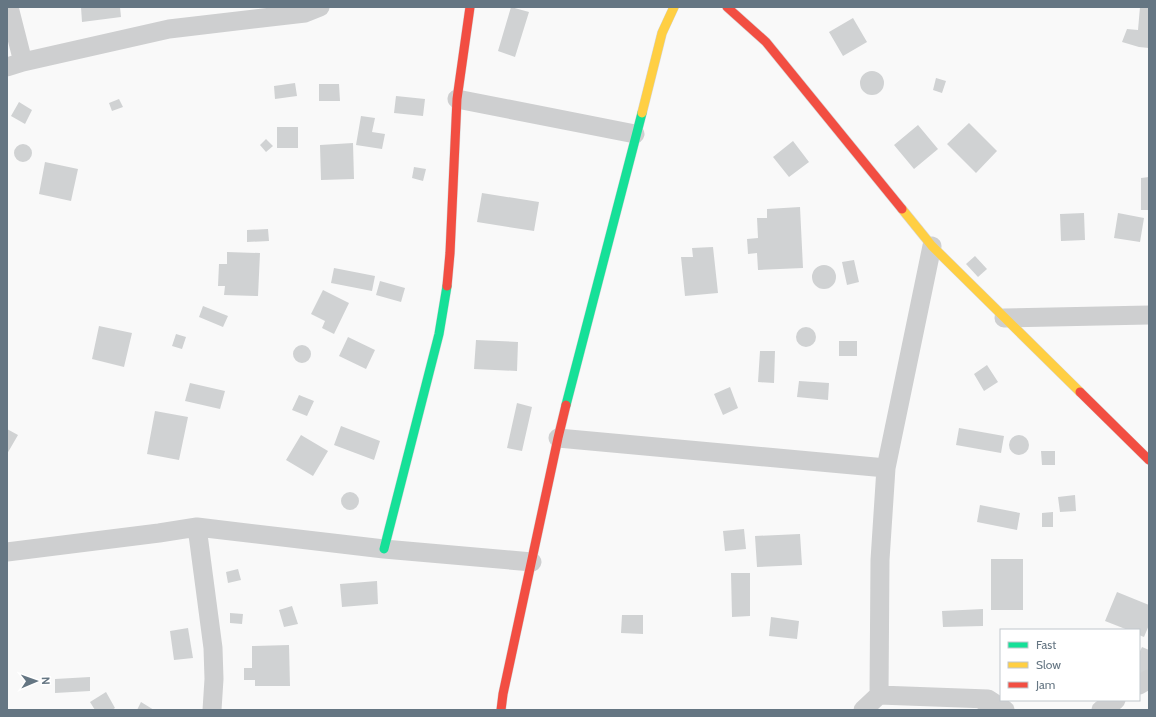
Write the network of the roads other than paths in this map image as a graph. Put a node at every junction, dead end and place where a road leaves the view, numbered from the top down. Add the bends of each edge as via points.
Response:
1 (9, 7) edge
2 (320, 7) edge
3 (470, 7) edge
4 (674, 7) edge
5 (727, 7) edge
6 (15, 64) edge
7 (457, 99) junction
8 (635, 134) junction
9 (932, 246) junction
10 (1149, 315) edge
11 (1004, 318) junction
12 (558, 438) junction
13 (1149, 460) edge
14 (886, 468) junction
15 (197, 526) junction
16 (384, 548) junction
17 (8, 556) edge
18 (532, 562) junction
19 (1149, 679) edge
20 (1140, 684) edge
21 (879, 695) junction
22 (1114, 701) edge
23 (988, 705) edge
24 (212, 710) edge
25 (501, 710) edge
26 (863, 710) edge
27 (1005, 710) edge
28 (1101, 710) edge

1 - 6 street
2 - 6 street via 305,13 169,29
3 - 7 street
4 - 8 street via 662,33
5 - 9 street via 766,42
7 - 8 street
7 - 16 street via 446,291 439,334
8 - 12 street
9 - 11 street
9 - 14 street
10 - 11 street
11 - 13 street
12 - 14 street
12 - 18 street
14 - 21 street via 880,560
15 - 16 street
15 - 17 street
15 - 24 street via 213,648
16 - 18 street
18 - 25 street
19 - 20 street
21 - 23 street
21 - 26 street
22 - 28 street
23 - 27 street

